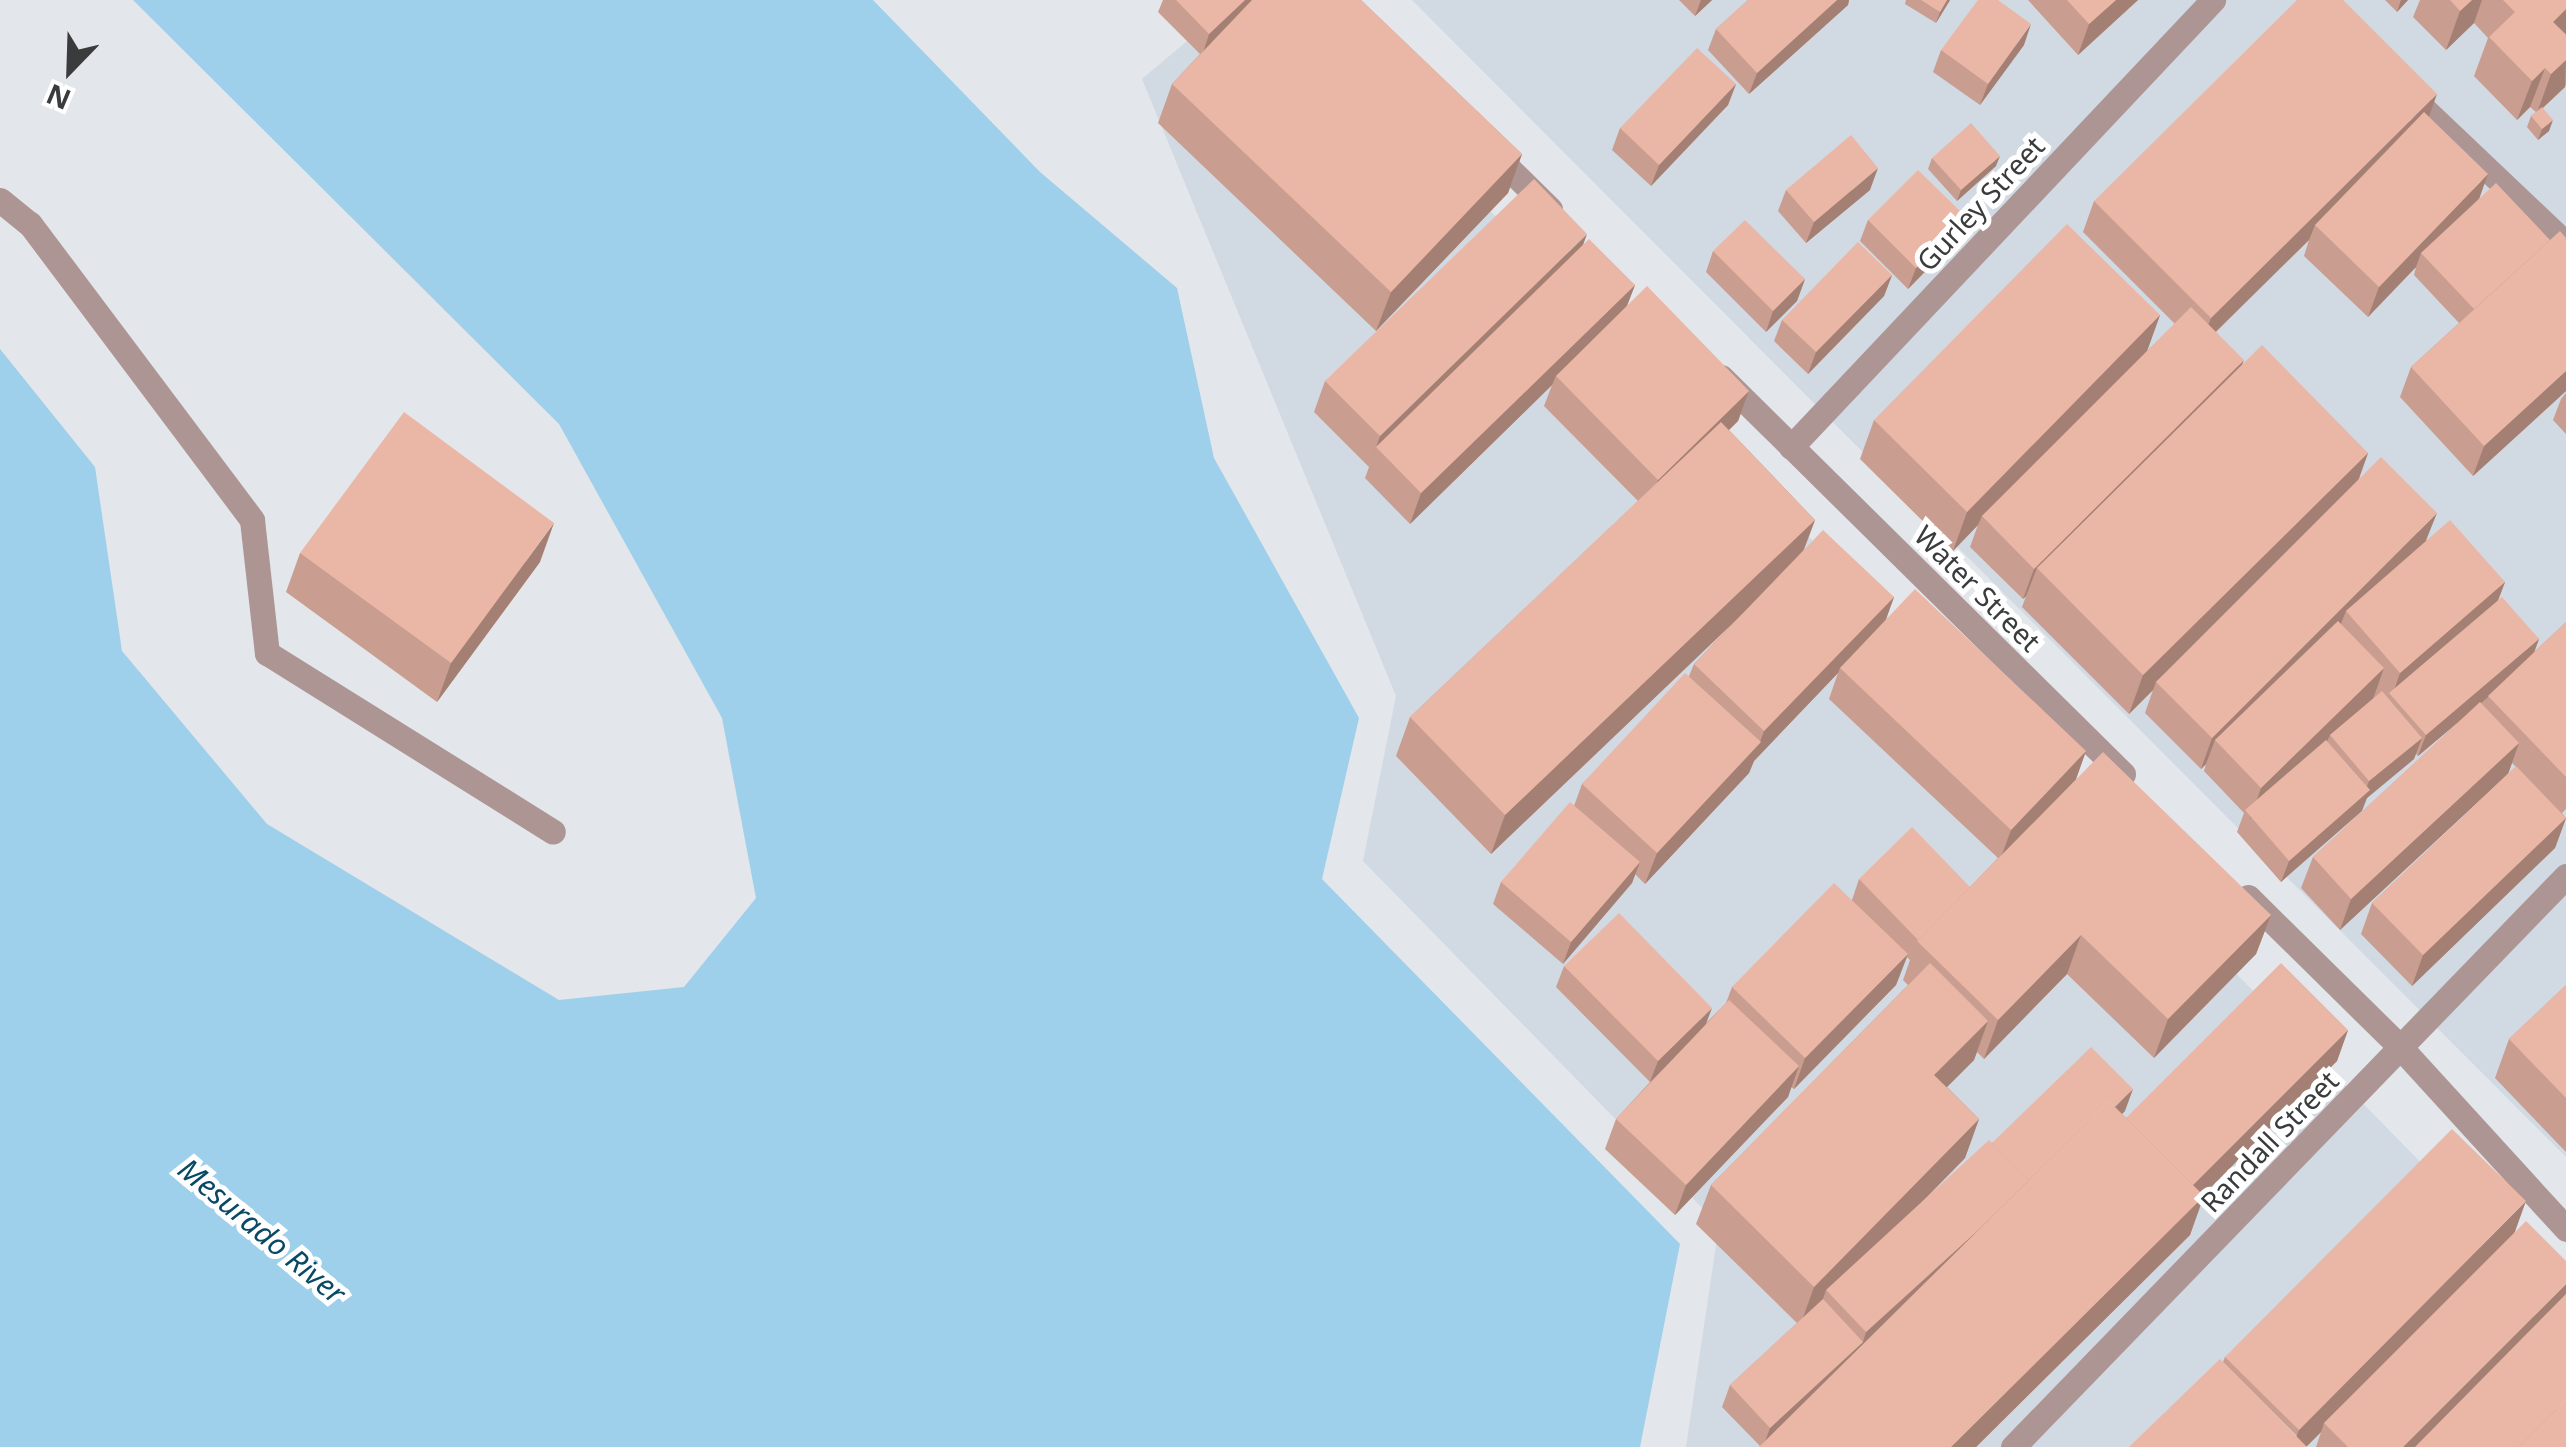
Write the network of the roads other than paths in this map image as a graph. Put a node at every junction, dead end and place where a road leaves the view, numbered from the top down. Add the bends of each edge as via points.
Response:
1 (2213, 0) edge
2 (2394, 82) edge
3 (1480, 140) edge
4 (0, 200) edge
5 (1565, 223) edge
6 (2566, 244) edge
7 (1706, 363) edge
8 (1791, 446) junction
9 (2146, 796) edge
10 (553, 832) dead end
11 (2566, 876) edge
12 (2231, 880) edge
13 (2401, 1048) junction
14 (2566, 1228) edge
15 (2013, 1447) edge

1 - 8 street, Gurley Street
2 - 6 street
3 - 5 street
4 - 10 street via 30,224 252,520 267,653
7 - 8 street, Water Street
8 - 9 street, Water Street
11 - 13 street, Randall Street
12 - 13 street
13 - 14 street
13 - 15 street, Randall Street

